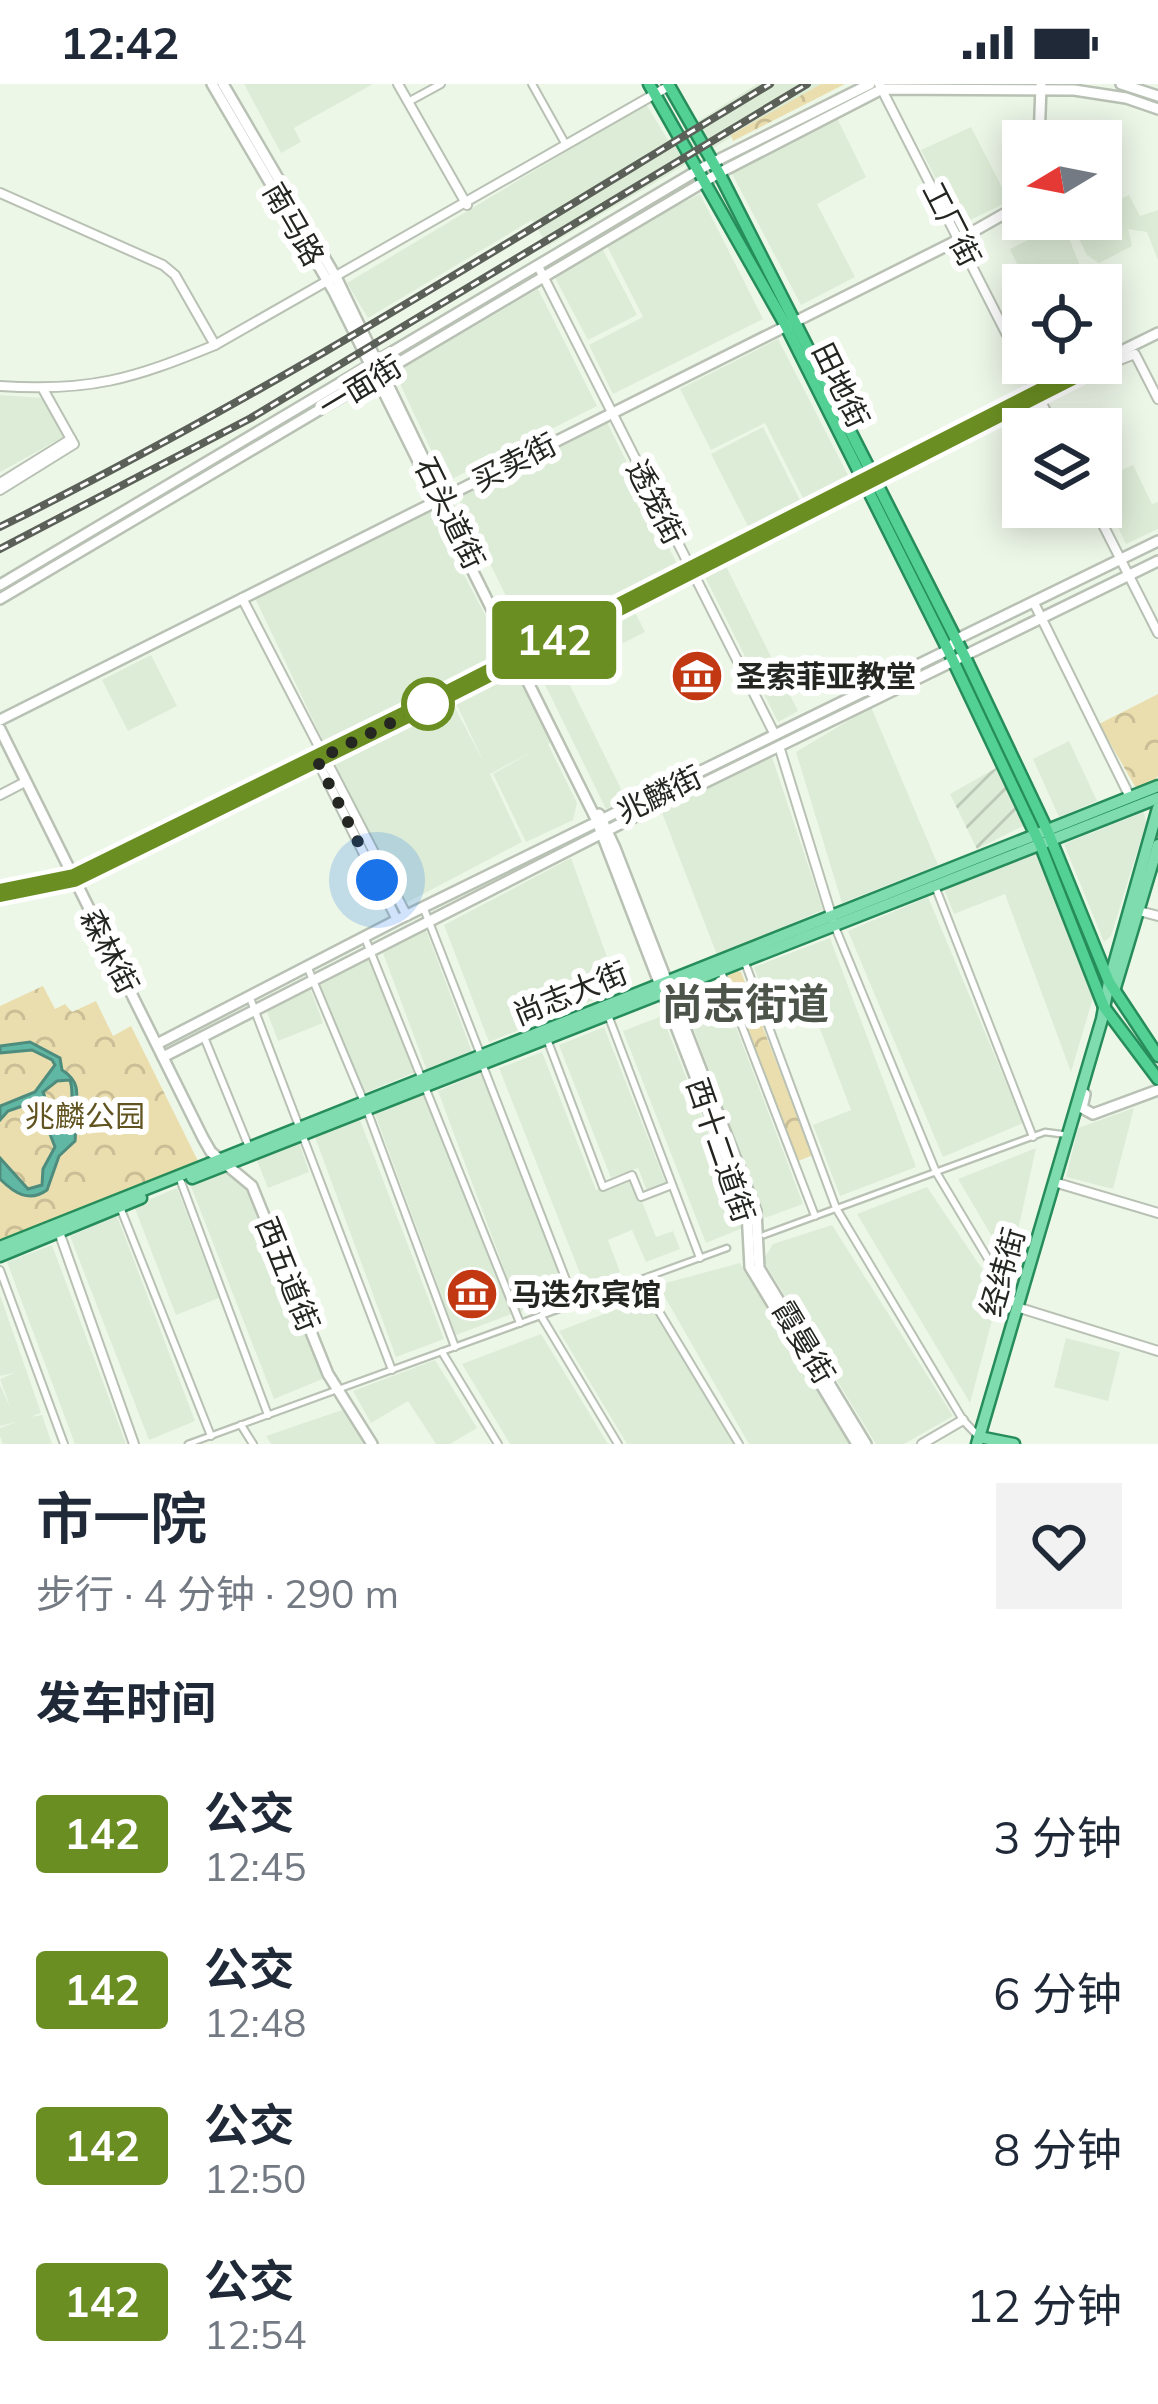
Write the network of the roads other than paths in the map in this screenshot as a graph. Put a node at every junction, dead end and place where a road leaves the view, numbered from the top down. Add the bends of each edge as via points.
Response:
1 (212, 84) edge
2 (224, 84) edge
3 (398, 84) edge
4 (441, 84) edge
5 (532, 84) edge
6 (870, 84) edge
7 (1121, 84) edge
8 (668, 85) edge
9 (882, 86) edge
10 (1041, 86) edge
11 (652, 89) edge
12 (1158, 96) edge
13 (408, 102) junction
14 (1158, 109) edge
15 (1040, 120) edge
16 (566, 145) junction
17 (716, 167) junction
18 (703, 175) junction
19 (0, 193) edge
20 (467, 205) junction
21 (1002, 215) edge
22 (960, 238) junction
23 (541, 272) junction
24 (333, 281) junction
25 (791, 323) junction
26 (1158, 333) edge
27 (215, 345) junction
28 (1122, 351) edge
29 (1122, 359) edge
30 (376, 370) junction
31 (1059, 384) edge
32 (0, 386) edge
33 (43, 388) junction
34 (1038, 395) junction
35 (1158, 399) edge
36 (1044, 408) edge
37 (610, 412) junction
38 (868, 481) junction
39 (0, 487) edge
40 (440, 500) junction
41 (1104, 528) edge
42 (1158, 541) edge
43 (1120, 559) junction
44 (1158, 561) edge
45 (691, 571) junction
46 (1129, 576) junction
47 (0, 585) edge
48 (242, 598) junction
49 (0, 599) edge
50 (1034, 603) junction
51 (1041, 618) junction
52 (1158, 633) edge
53 (957, 639) junction
54 (955, 655) junction
55 (519, 658) junction
56 (0, 725) edge
57 (777, 741) junction
58 (321, 758) junction
59 (25, 782) junction
60 (1158, 785) edge
61 (0, 795) edge
62 (1130, 797) junction
63 (1158, 798) edge
64 (1158, 808) edge
65 (602, 827) junction
66 (1043, 837) junction
67 (1158, 845) edge
68 (74, 878) junction
69 (934, 886) junction
70 (0, 893) edge
71 (423, 908) junction
72 (1138, 911) junction
73 (1158, 916) edge
74 (402, 918) junction
75 (833, 920) junction
76 (429, 922) junction
77 (365, 938) junction
78 (371, 952) junction
79 (744, 960) junction
80 (307, 966) junction
81 (720, 969) junction
82 (314, 982) junction
83 (665, 986) junction
84 (1111, 987) junction
85 (250, 996) junction
86 (256, 1011) junction
87 (1103, 1013) junction
88 (608, 1015) junction
89 (204, 1036) junction
90 (547, 1039) junction
91 (157, 1044) junction
92 (1158, 1056) edge
93 (163, 1057) junction
94 (482, 1060) junction
95 (1158, 1079) edge
96 (426, 1082) junction
97 (1158, 1090) edge
98 (365, 1106) junction
99 (303, 1131) junction
100 (1068, 1135) junction
101 (1033, 1137) junction
102 (249, 1148) junction
103 (225, 1162) junction
104 (936, 1172) junction
105 (1054, 1181) junction
106 (181, 1182) junction
107 (672, 1185) junction
108 (120, 1207) junction
109 (836, 1208) junction
110 (1158, 1213) edge
111 (815, 1216) junction
112 (59, 1232) junction
113 (758, 1237) junction
114 (727, 1248) dead end
115 (0, 1251) edge
116 (700, 1258) junction
117 (0, 1270) edge
118 (640, 1280) junction
119 (575, 1303) junction
120 (1017, 1307) junction
121 (541, 1316) junction
122 (520, 1324) junction
123 (455, 1347) junction
124 (1158, 1351) edge
125 (442, 1352) junction
126 (392, 1370) junction
127 (338, 1389) junction
128 (268, 1415) junction
129 (962, 1420) junction
130 (241, 1425) junction
131 (211, 1436) junction
132 (980, 1442) edge
133 (64, 1444) edge
134 (134, 1444) edge
135 (188, 1444) edge
136 (253, 1444) edge
137 (372, 1444) edge
138 (498, 1444) edge
139 (618, 1444) edge
140 (739, 1444) edge
141 (862, 1444) edge
142 (922, 1444) edge
143 (1014, 1444) edge

1 - 24 main road, 南马路
2 - 24 main road, 南马路
3 - 13 street
4 - 13 street
5 - 16 street
6 - 17 main road
7 - 12 main road
8 - 11 street
8 - 17 highway, 田地街
9 - 10 main road
9 - 17 main road
9 - 22 street, 工厂街
10 - 14 main road
10 - 15 main road
11 - 16 street
11 - 18 highway, 田地街
13 - 20 street
16 - 20 street
17 - 18 main road, 一面街
17 - 25 highway, 田地街
18 - 23 main road, 一面街
18 - 25 highway, 田地街
19 - 27 street via 163,265
20 - 24 street
21 - 22 main road, 买卖街
22 - 25 main road, 买卖街
22 - 34 street, 工厂街
23 - 30 main road, 一面街
23 - 37 street, 透笼街
24 - 27 street
24 - 30 main road, 南马路
25 - 37 main road, 买卖街
25 - 38 highway, 田地街
26 - 28 main road
27 - 33 street via 150,372
29 - 35 street via 1135,354
30 - 40 main road, 石头道街
30 - 47 main road, 一面街
30 - 49 main road, 一面街
31 - 34 main road
32 - 33 street
33 - 39 street via 71,439
34 - 36 street, 工厂街
34 - 38 main road
37 - 40 main road, 买卖街
37 - 45 street, 透笼街
38 - 45 main road
38 - 53 highway, 田地街
38 - 54 highway, 田地街
40 - 48 main road, 买卖街
40 - 55 main road, 石头道街
41 - 43 street
42 - 43 main road
43 - 46 street
43 - 50 main road
44 - 46 main road, 兆麟街
45 - 55 main road
45 - 57 street, 透笼街
46 - 51 main road, 兆麟街
46 - 52 street
48 - 56 main road, 买卖街
48 - 58 street
50 - 51 street
50 - 53 main road
51 - 54 main road, 兆麟街
51 - 62 street
53 - 54 highway, 田地街
54 - 57 main road, 兆麟街
54 - 66 highway, 田地街
55 - 58 main road
55 - 65 main road, 石头道街
56 - 59 main road, 森林街
57 - 65 main road, 兆麟街
57 - 75 street, 透笼街
58 - 68 main road
58 - 74 street
59 - 61 street
59 - 68 main road, 森林街
60 - 62 main road, 尚志大街
62 - 66 main road, 尚志大街
63 - 66 main road, 尚志大街
64 - 84 main road
65 - 71 main road, 兆麟街
65 - 76 main road, 兆麟街
65 - 83 main road, 石头道街
66 - 69 main road, 尚志大街
66 - 75 main road, 尚志大街
66 - 84 highway
66 - 87 highway
67 - 72 main road
68 - 70 main road
68 - 91 main road, 森林街
69 - 75 main road, 尚志大街
69 - 101 street
71 - 74 main road, 兆麟街
71 - 76 street
72 - 73 street
72 - 84 main road
74 - 77 main road, 兆麟街
75 - 79 main road, 尚志大街
75 - 83 main road, 尚志大街
75 - 104 street
76 - 78 main road, 兆麟街
76 - 94 street
77 - 78 street
77 - 80 main road, 兆麟街
78 - 82 main road, 兆麟街
78 - 96 street
79 - 81 main road, 尚志大街
79 - 109 street
80 - 82 street
80 - 85 main road, 兆麟街
81 - 83 main road, 尚志大街
81 - 111 street
82 - 86 main road, 兆麟街
82 - 98 street
83 - 88 main road, 尚志大街
83 - 94 main road, 尚志大街
83 - 113 main road, 西十二道街 via 756,1210
84 - 87 main road, 经纬街
84 - 92 highway
85 - 86 street
85 - 91 main road, 兆麟街
86 - 89 main road, 兆麟街
86 - 99 street
87 - 95 highway
87 - 97 main road via 1082,1108 1093,1114
87 - 100 main road, 经纬街
88 - 90 main road, 尚志大街
88 - 107 street
89 - 93 main road, 兆麟街
89 - 102 street
90 - 94 main road, 尚志大街
90 - 107 street via 604,1186 632,1175 641,1197
91 - 93 main road, 森林街
93 - 103 main road, 森林街 via 211,1152
94 - 96 main road, 尚志大街
94 - 119 street
96 - 98 main road, 尚志大街
96 - 122 street
98 - 99 main road, 尚志大街
98 - 123 street
99 - 102 main road, 尚志大街
99 - 103 main road, 尚志大街
99 - 126 street
100 - 101 street
100 - 105 main road, 经纬街
101 - 104 street
102 - 103 main road, 尚志大街
103 - 106 main road, 尚志大街
103 - 115 main road, 尚志大街
103 - 127 main road, 西五道街 via 252,1186
104 - 109 street
104 - 120 street
105 - 110 street
105 - 120 main road, 经纬街
106 - 108 main road, 尚志大街
106 - 128 street
107 - 116 street
108 - 112 main road, 尚志大街
108 - 131 street
109 - 111 street
109 - 129 street
111 - 113 street
112 - 115 main road, 尚志大街
112 - 134 street
113 - 141 main road, 霞曼街 via 758,1268
114 - 116 street
116 - 118 street
117 - 133 street
118 - 119 street
118 - 140 street
119 - 121 street
120 - 124 street
120 - 132 main road, 经纬街
121 - 122 street
121 - 139 street
122 - 123 street
123 - 125 street
125 - 126 street
125 - 138 street
126 - 127 street
127 - 128 street
127 - 137 main road, 西五道街
128 - 130 street
129 - 132 street
129 - 142 street
130 - 131 street
130 - 136 street
131 - 135 street
132 - 143 main road

